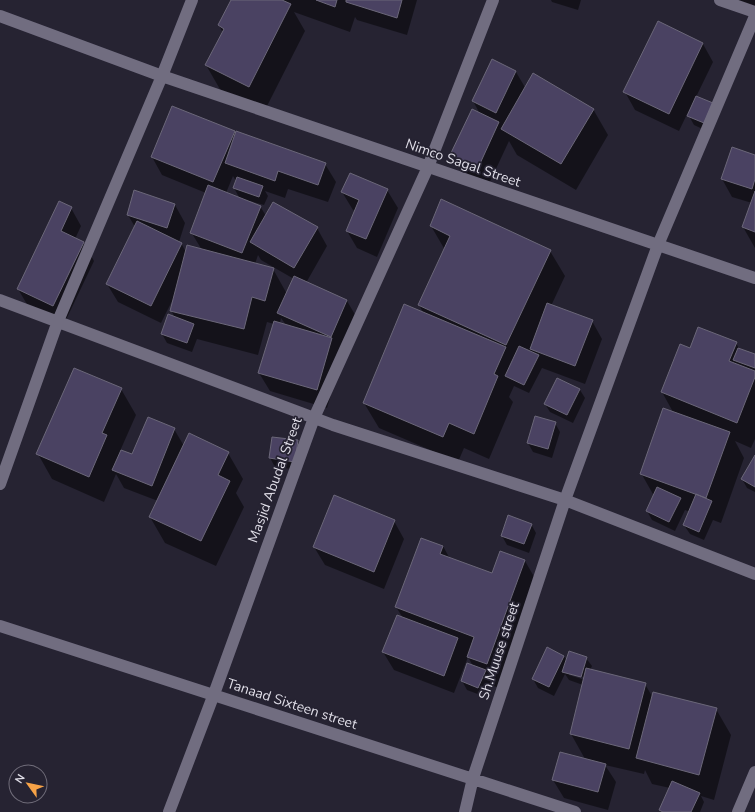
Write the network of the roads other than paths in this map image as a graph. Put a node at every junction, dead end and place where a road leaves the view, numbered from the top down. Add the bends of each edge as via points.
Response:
1 (192, 0) edge
2 (493, 0) edge
3 (720, 0) edge
4 (755, 12) edge
5 (0, 16) edge
6 (755, 16) edge
7 (162, 76) junction
8 (428, 167) junction
9 (658, 246) junction
10 (755, 278) edge
11 (0, 300) edge
12 (58, 321) junction
13 (314, 418) junction
14 (0, 484) edge
15 (565, 500) junction
16 (755, 574) edge
17 (0, 626) edge
18 (214, 694) junction
19 (755, 772) edge
20 (473, 778) junction
21 (169, 812) edge
22 (465, 812) edge
23 (575, 812) edge
24 (738, 812) edge

1 - 7 street
2 - 8 street, Masjid Abudal Street
3 - 4 street
5 - 7 street, Nimco Sagal Street
6 - 9 street, Sh.Muuse street
7 - 8 street, Nimco Sagal Street
7 - 12 street
8 - 9 street, Nimco Sagal Street
8 - 13 street, Masjid Abudal Street
9 - 10 street, Nimco Sagal Street
9 - 15 street, Sh.Muuse street
11 - 12 street
12 - 13 street
12 - 14 street
13 - 15 street
13 - 18 street, Masjid Abudal Street
15 - 16 street
15 - 20 street, Sh.Muuse street
17 - 18 street, Tanaad Sixteen street
18 - 20 street, Tanaad Sixteen street
18 - 21 street, Masjid Abudal Street
19 - 24 street
20 - 22 street, Sh.Muuse street
20 - 23 street, Tanaad Sixteen street

